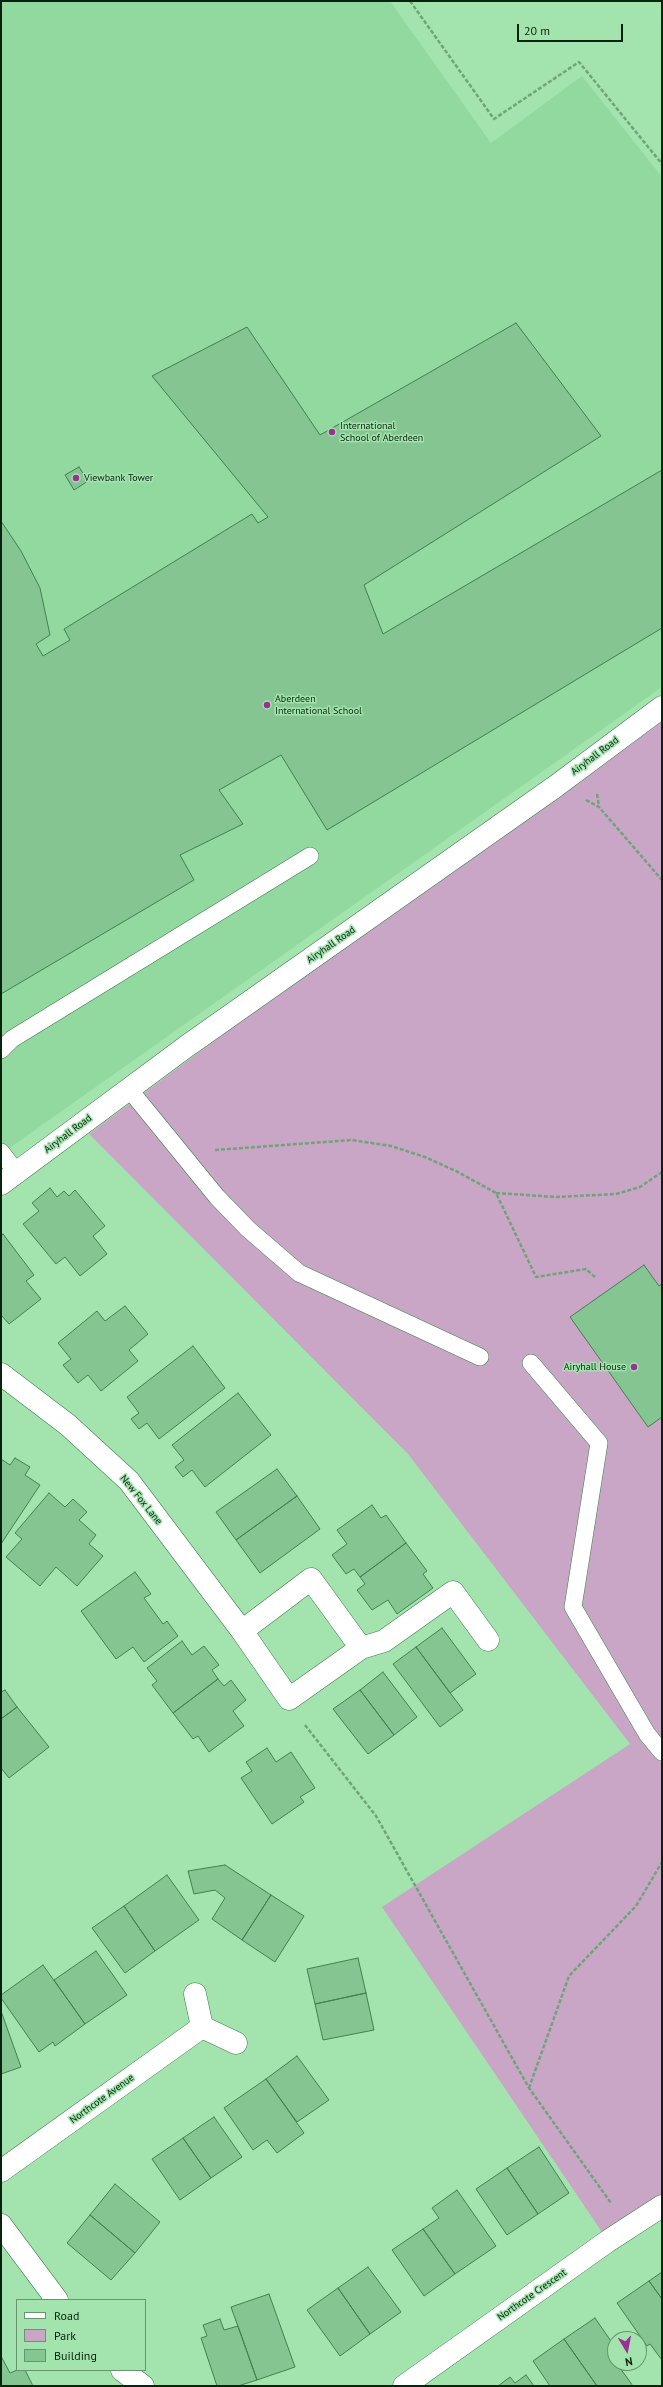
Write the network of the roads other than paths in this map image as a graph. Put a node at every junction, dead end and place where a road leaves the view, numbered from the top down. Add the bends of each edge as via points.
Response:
1 (662, 707) edge
2 (310, 856) dead end
3 (1, 1050) edge
4 (129, 1089) junction
5 (1, 1152) edge
6 (9, 1178) edge
7 (480, 1357) dead end
8 (531, 1363) dead end
9 (1, 1374) edge
10 (242, 1631) junction
11 (488, 1640) dead end
12 (361, 1648) junction
13 (662, 1752) edge
14 (195, 1994) dead end
15 (202, 2027) junction
16 (236, 2043) dead end
17 (1, 2171) edge
18 (662, 2206) edge
19 (1, 2225) edge
20 (56, 2299) edge
21 (123, 2371) edge
22 (143, 2386) edge
23 (404, 2386) edge

1 - 4 street, Airyhall Road via 556,786
2 - 3 lane via 12,1039
4 - 6 street, Airyhall Road
4 - 7 lane via 179,1152 248,1229 299,1272
5 - 6 lane
8 - 13 lane via 599,1443 573,1607 647,1734
9 - 10 street, New Fox Lane via 68,1425 129,1481
10 - 12 street, New Fox Lane via 289,1699
10 - 12 street via 311,1579
11 - 12 street via 453,1592 384,1641
14 - 15 street
15 - 16 street
15 - 17 street, Northcote Avenue
18 - 23 street, Northcote Crescent
19 - 20 street
21 - 22 street

